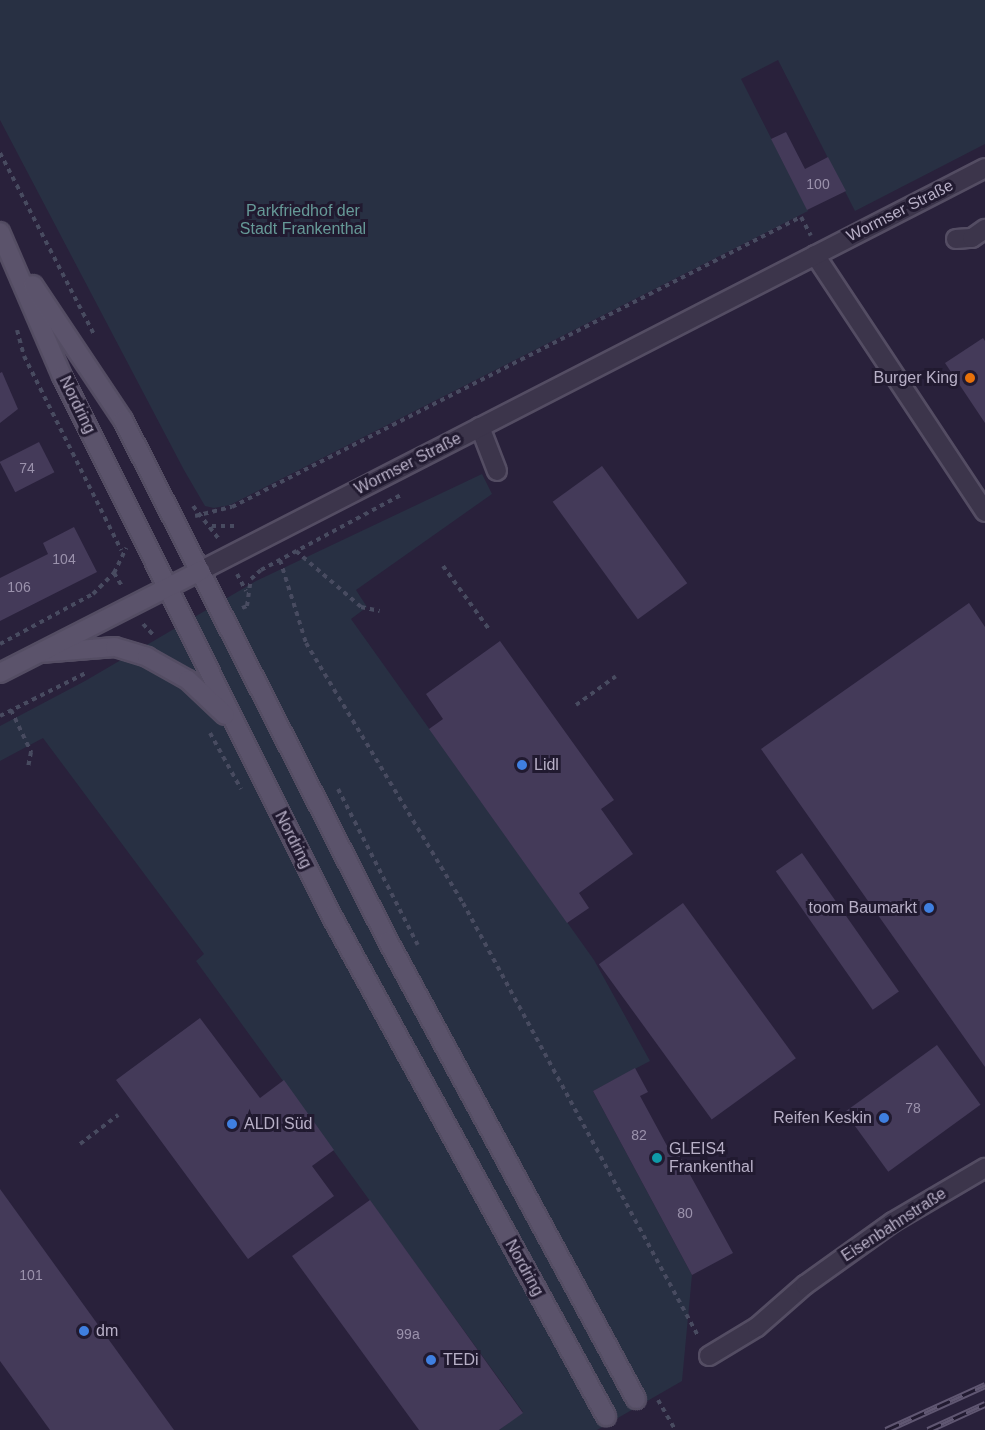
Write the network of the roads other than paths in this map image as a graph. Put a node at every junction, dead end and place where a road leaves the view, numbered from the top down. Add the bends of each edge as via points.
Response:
1 (985, 168) edge
2 (985, 229) edge
3 (0, 232) edge
4 (956, 239) dead end
5 (5, 252) edge
6 (815, 255) junction
7 (480, 427) junction
8 (498, 471) dead end
9 (985, 512) edge
10 (200, 571) junction
11 (169, 587) junction
12 (39, 653) junction
13 (0, 673) edge
14 (238, 730) junction
15 (985, 1168) edge
16 (709, 1356) road end
17 (636, 1399) dead end
18 (606, 1416) dead end

1 - 6 street, Wormser Straße
2 - 4 street via 972,238
3 - 5 main road, Nordring
5 - 10 main road, Nordring via 123,420
5 - 11 main road, Nordring via 62,376
6 - 7 street, Wormser Straße
6 - 9 street
7 - 8 street
7 - 10 street, Wormser Straße
10 - 11 main road, Wormser Straße
10 - 17 main road, Nordring via 388,941
11 - 12 main road, Wormser Straße
11 - 14 main road, Nordring
12 - 13 main road, Wormser Straße
12 - 14 main road via 115,646 147,657 188,680
14 - 18 main road, Nordring via 331,915
15 - 16 street, Eisenbahnstraße via 892,1222 805,1285 757,1327

